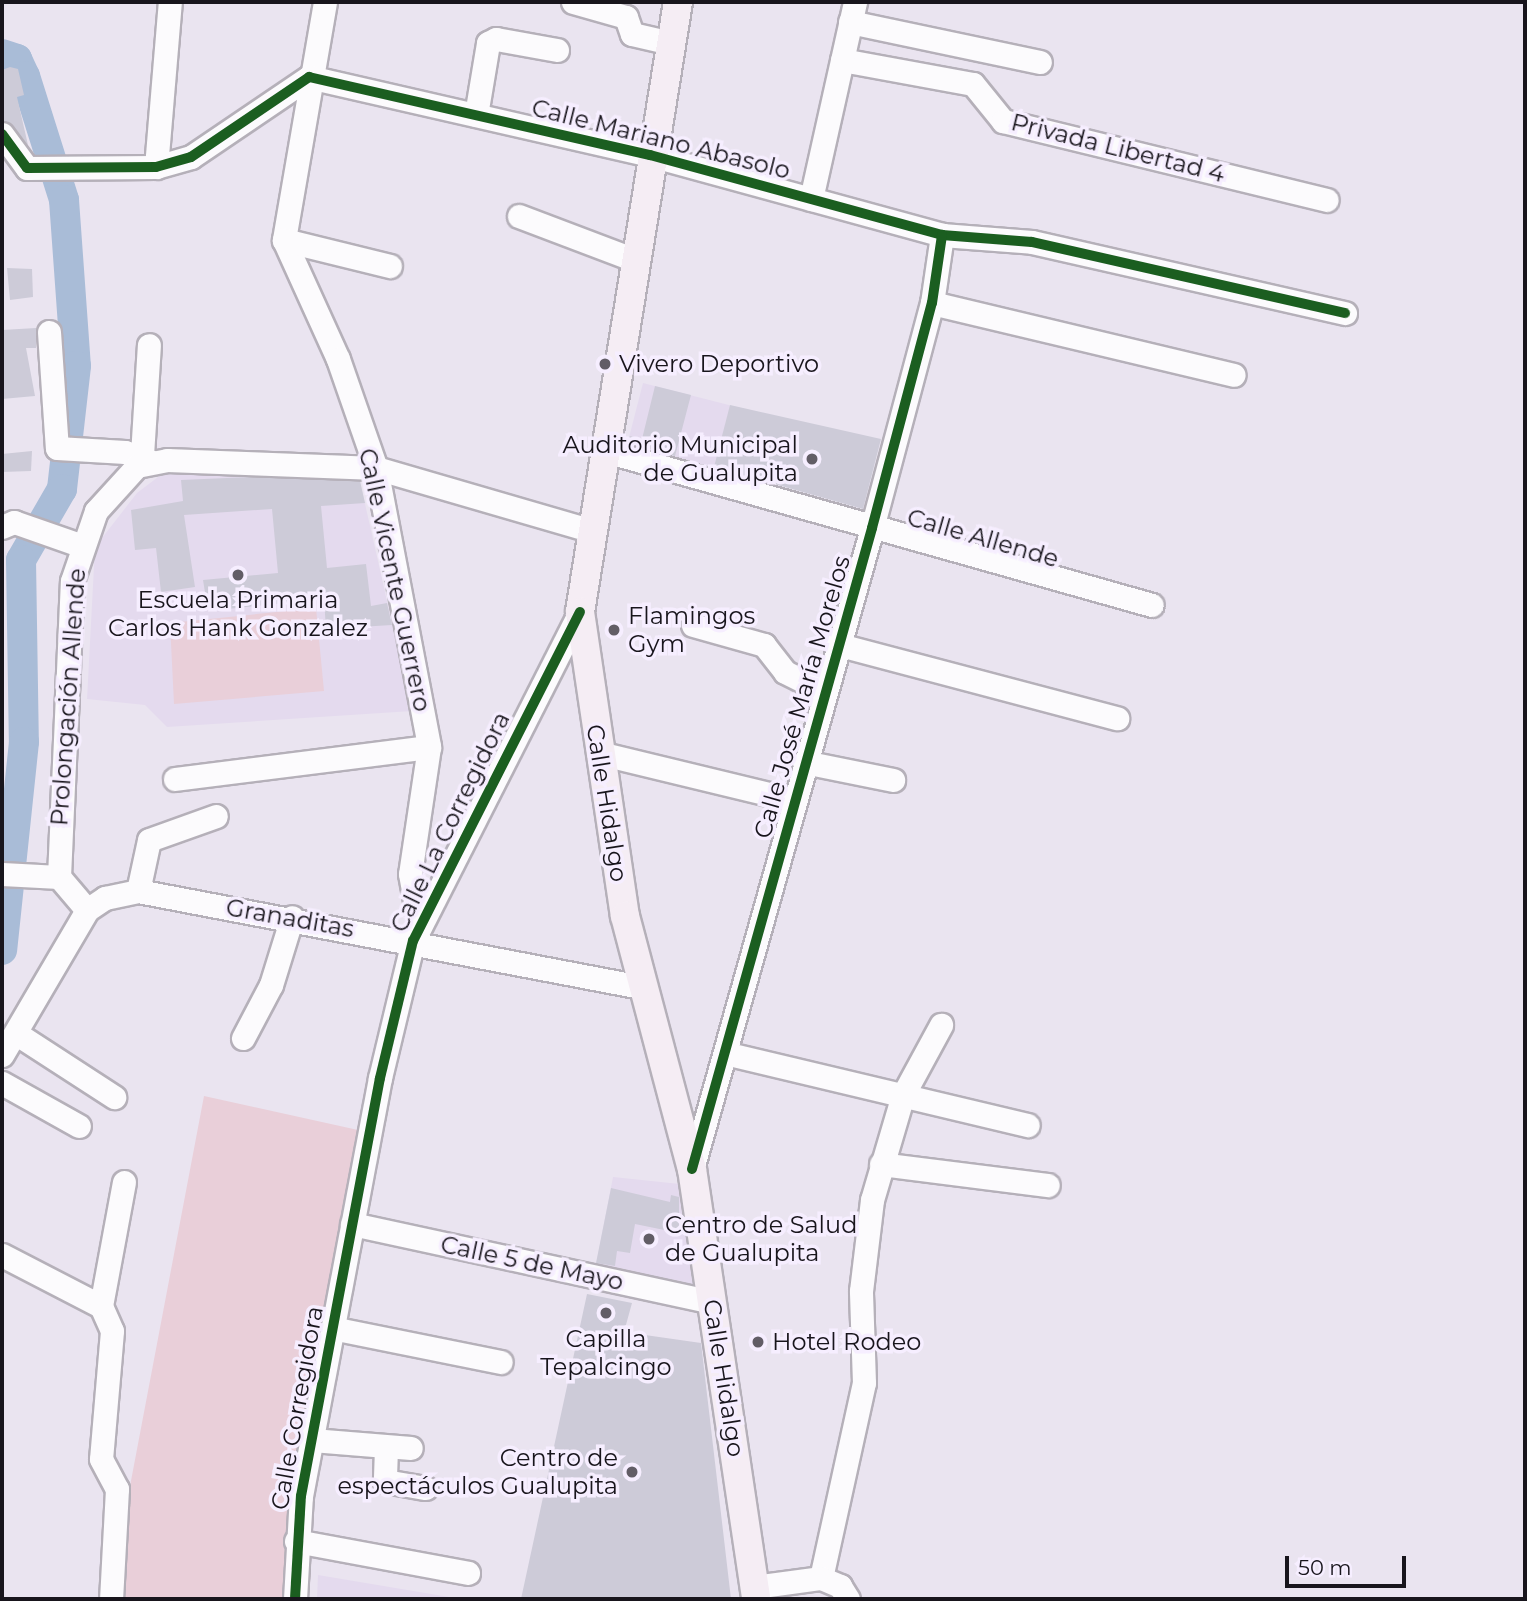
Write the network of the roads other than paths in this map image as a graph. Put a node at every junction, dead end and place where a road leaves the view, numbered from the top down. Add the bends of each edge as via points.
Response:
1 (170, 2) edge
2 (325, 2) edge
3 (573, 2) edge
4 (678, 2) edge
5 (853, 12) edge
6 (671, 43) junction
7 (557, 50) dead end
8 (842, 60) junction
9 (1040, 62) dead end
10 (309, 78) junction
11 (476, 115) junction
12 (2, 134) edge
13 (650, 155) junction
14 (156, 167) junction
15 (811, 199) junction
16 (1327, 200) dead end
17 (519, 216) dead end
18 (942, 234) junction
19 (284, 240) junction
20 (632, 259) junction
21 (390, 266) dead end
22 (932, 303) junction
23 (1345, 313) dead end
24 (49, 331) dead end
25 (149, 345) dead end
26 (1234, 375) dead end
27 (602, 450) junction
28 (146, 458) junction
29 (376, 468) junction
30 (12, 526) edge
31 (872, 528) junction
32 (590, 530) junction
33 (80, 545) junction
34 (1152, 605) dead end
35 (580, 612) junction
36 (693, 625) dead end
37 (836, 644) junction
38 (823, 691) junction
39 (1117, 718) dead end
40 (429, 747) junction
41 (599, 753) junction
42 (804, 762) junction
43 (175, 779) dead end
44 (893, 780) dead end
45 (793, 800) junction
46 (216, 816) dead end
47 (2, 874) edge
48 (49, 875) junction
49 (138, 891) junction
50 (87, 911) junction
51 (292, 917) junction
52 (416, 932) junction
53 (641, 987) junction
54 (941, 1025) dead end
55 (17, 1034) junction
56 (243, 1038) dead end
57 (729, 1054) junction
58 (2, 1055) edge
59 (2, 1083) edge
60 (903, 1095) junction
61 (114, 1097) dead end
62 (1028, 1125) dead end
63 (79, 1126) dead end
64 (881, 1164) junction
65 (692, 1169) junction
66 (124, 1182) dead end
67 (1048, 1185) dead end
68 (352, 1224) junction
69 (2, 1255) edge
70 (712, 1302) junction
71 (101, 1306) junction
72 (332, 1328) junction
73 (501, 1362) dead end
74 (312, 1440) junction
75 (411, 1447) dead end
76 (386, 1448) junction
77 (425, 1488) dead end
78 (296, 1541) junction
79 (468, 1573) dead end
80 (821, 1578) junction
81 (755, 1593) edge
82 (111, 1599) edge
83 (295, 1599) edge
84 (848, 1599) edge

1 - 14 street
2 - 10 street
3 - 6 street via 626,17 632,34
4 - 6 main road, Calle Hidalgo
5 - 8 street
5 - 9 street
6 - 13 main road, Calle Hidalgo
7 - 11 street via 496,39 488,43
8 - 15 street
8 - 16 street, Privada Libertad 4 via 973,84 1003,121
10 - 11 street, Calle Mariano Abasolo
10 - 14 street via 191,157
10 - 19 street
11 - 13 street, Calle Mariano Abasolo
12 - 14 street via 27,168
13 - 15 street, Calle Mariano Abasolo
13 - 20 main road, Calle Hidalgo
15 - 18 street, Calle Mariano Abasolo
17 - 20 street
18 - 22 street, Calle José María Morelos
18 - 23 street, Calle Mariano Abasolo via 1032,242
19 - 21 street
19 - 29 street, Calle Vicente Guerrero via 338,359
20 - 27 main road, Calle Hidalgo
22 - 26 street
22 - 31 street, Calle José María Morelos
24 - 28 street via 57,448
25 - 28 street
27 - 31 street, Calle Allende
27 - 32 main road, Calle Hidalgo
28 - 29 street
28 - 33 street, Prolongación Allende via 126,474 96,511
29 - 32 street
29 - 40 street, Calle Vicente Guerrero
30 - 33 street via 54,534
31 - 34 street, Calle Allende
31 - 37 street, Calle José María Morelos
32 - 35 main road, Calle Hidalgo
33 - 48 street, Prolongación Allende via 67,634
35 - 41 main road, Calle Hidalgo
35 - 52 street, Calle La Corregidora
36 - 38 street via 764,645 785,672
37 - 38 street, Calle José María Morelos
37 - 39 street, Calle José María Morelos
38 - 42 street, Calle José María Morelos
40 - 43 street
40 - 52 street, Calle Vicente Guerrero via 410,874
41 - 45 street
41 - 53 main road, Calle Hidalgo
42 - 44 street
42 - 45 street, Calle José María Morelos
45 - 57 street, Calle José María Morelos
46 - 49 street via 149,840
47 - 48 street
48 - 50 street
49 - 50 street, Granaditas via 105,898
49 - 51 street, Granaditas
50 - 55 street
51 - 52 street, Granaditas
51 - 56 street via 271,985
52 - 53 street, Granaditas
52 - 68 street, Calle La Corregidora
53 - 65 main road, Calle Hidalgo
54 - 60 street
55 - 58 street
55 - 61 street
57 - 60 street
57 - 65 street, Calle José María Morelos
59 - 63 street
60 - 62 street
60 - 64 street
64 - 67 street
64 - 80 street via 860,1291 864,1383
65 - 70 main road, Calle Hidalgo
66 - 71 street
68 - 70 street, Calle 5 de Mayo
68 - 72 street, Calle Corregidora
69 - 71 street
70 - 81 main road, Calle Hidalgo
71 - 82 street via 114,1345 102,1459 117,1489
72 - 73 street
72 - 74 street, Calle Corregidora
74 - 76 street
74 - 78 street, Calle Corregidora
75 - 76 street
76 - 77 street via 384,1480
78 - 79 street
78 - 83 street, Calle Corregidora
80 - 81 street
80 - 84 street via 840,1586

